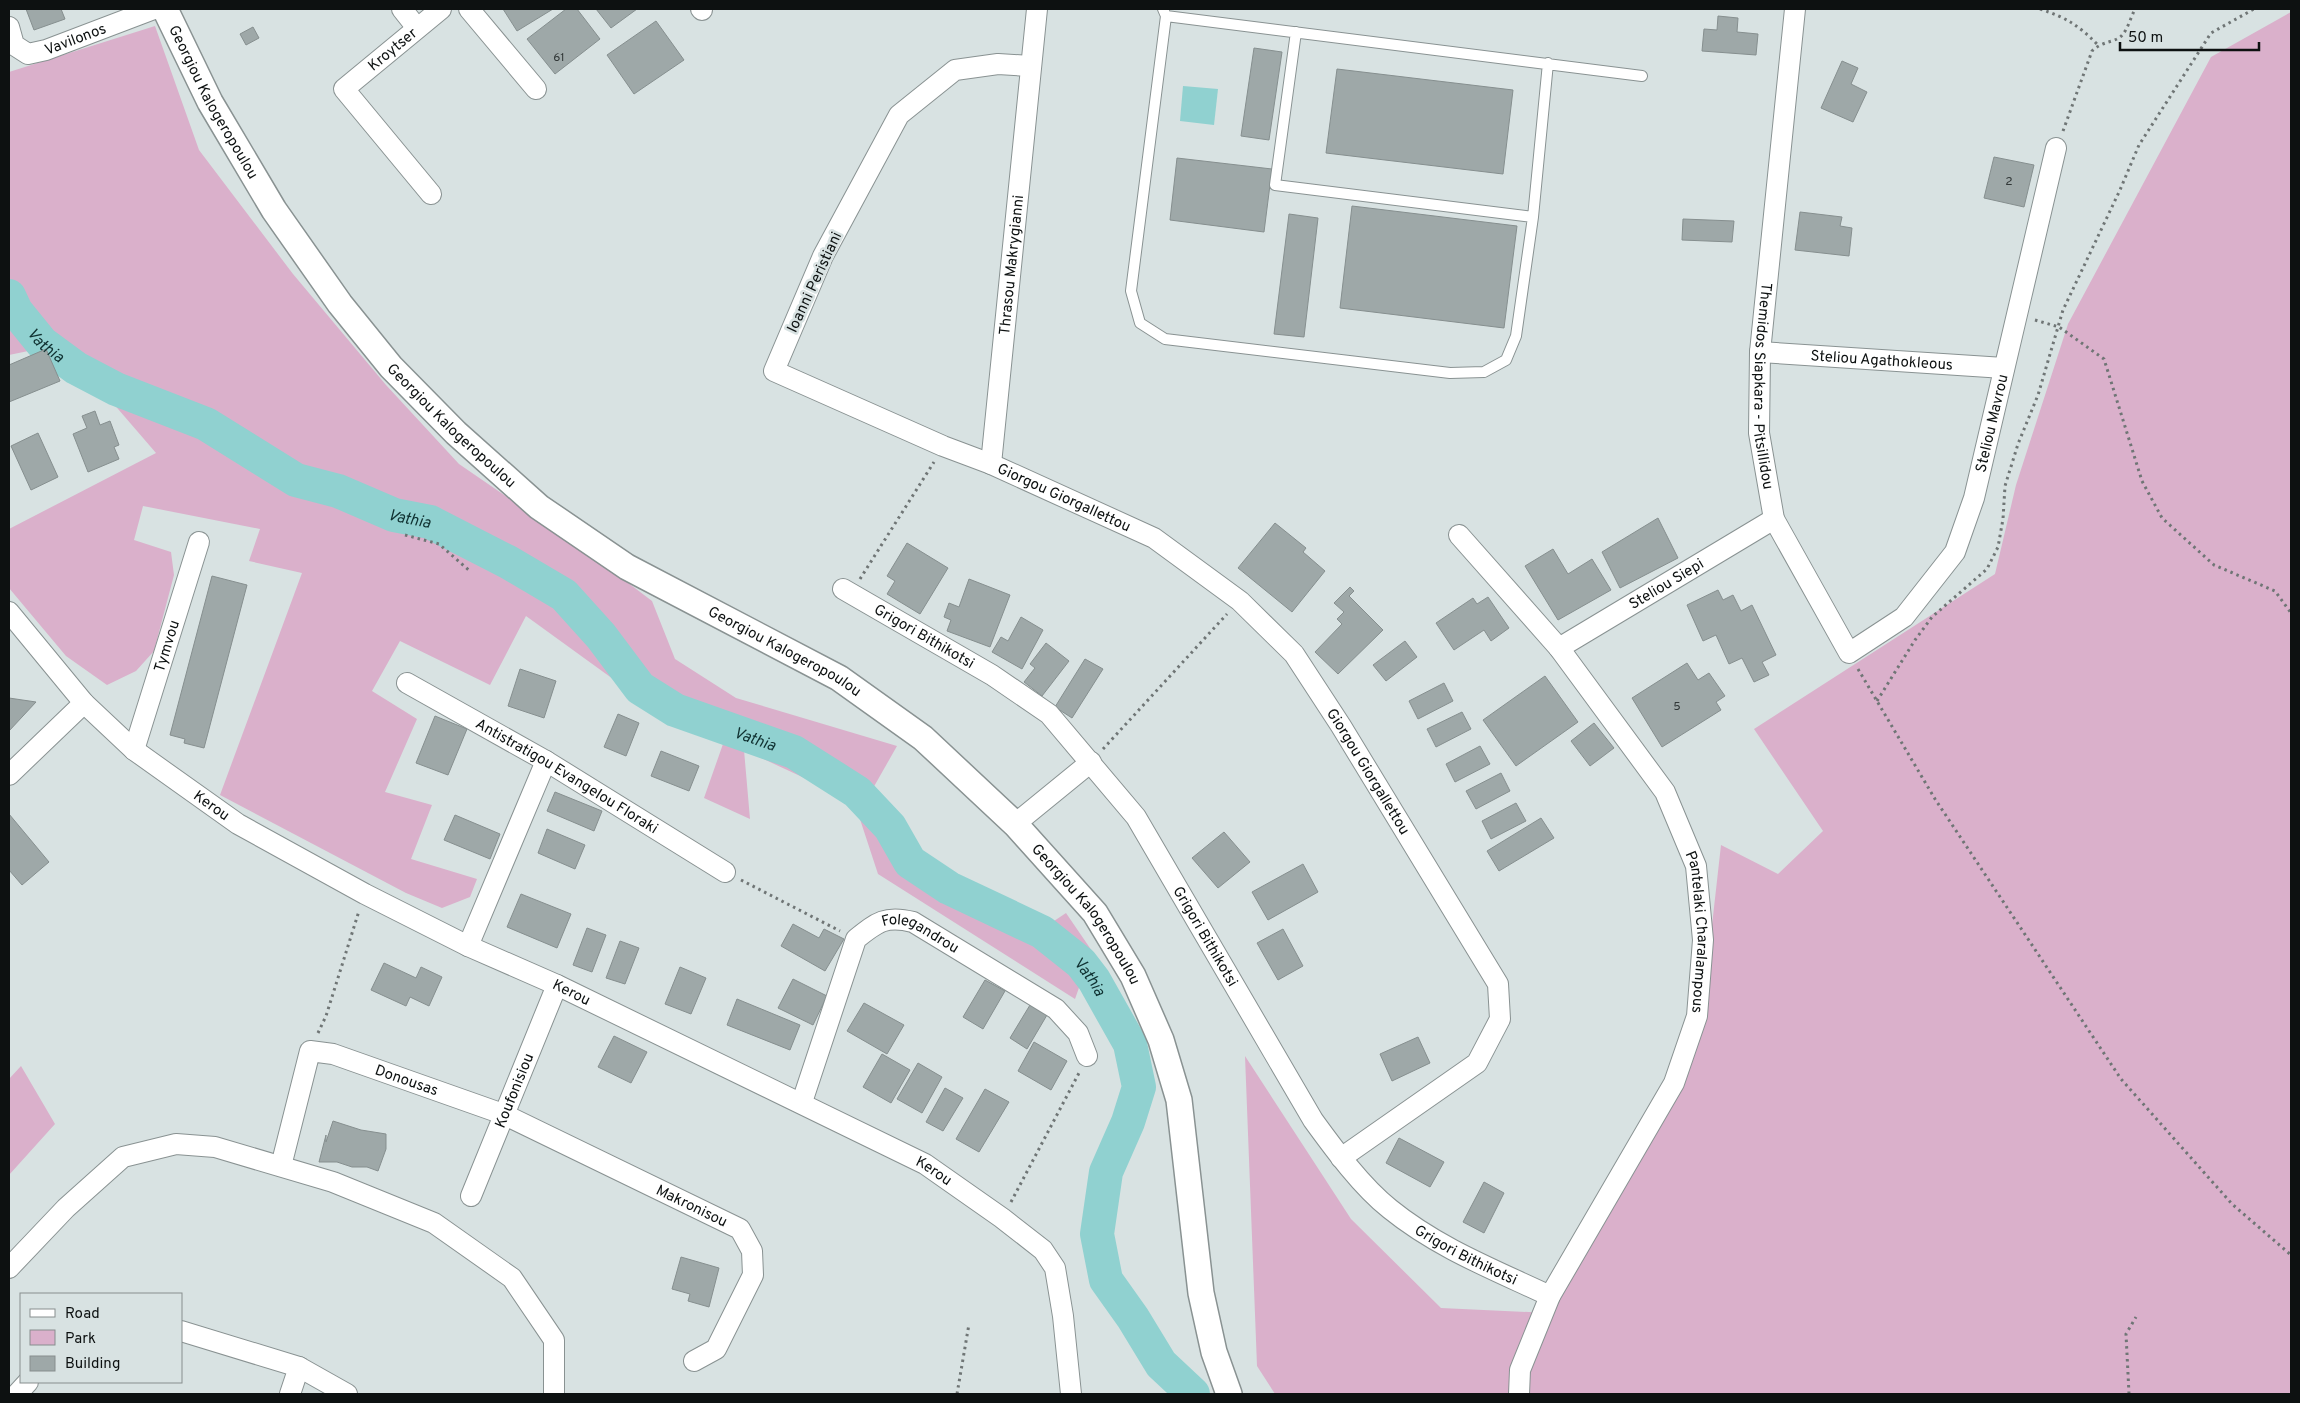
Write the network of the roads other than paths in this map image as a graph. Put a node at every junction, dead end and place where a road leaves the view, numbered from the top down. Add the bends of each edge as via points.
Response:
1 (154, 9) edge
2 (165, 9) edge
3 (402, 9) edge
4 (441, 9) edge
5 (469, 9) edge
6 (1037, 9) edge
7 (1795, 9) edge
8 (1164, 12) edge
9 (9, 27) edge
10 (418, 28) junction
11 (1296, 32) junction
12 (1548, 63) junction
13 (1030, 66) junction
14 (1642, 76) dead end
15 (536, 89) dead end
16 (2056, 148) road end
17 (431, 194) dead end
18 (1533, 217) junction
19 (1760, 352) junction
20 (2004, 368) junction
21 (990, 464) junction
22 (1774, 519) junction
23 (1459, 535) dead end
24 (199, 542) dead end
25 (847, 592) road end
26 (9, 612) edge
27 (1559, 648) junction
28 (1849, 653) joint
29 (407, 683) dead end
30 (84, 703) junction
31 (134, 750) junction
32 (546, 761) junction
33 (1091, 762) junction
34 (9, 775) edge
35 (1015, 824) junction
36 (725, 872) road end
37 (468, 946) junction
38 (557, 985) junction
39 (1087, 1056) road end
40 (802, 1102) junction
41 (503, 1114) junction
42 (1341, 1158) junction
43 (281, 1166) junction
44 (471, 1196) dead end
45 (9, 1268) edge
46 (1550, 1296) junction
47 (182, 1331) edge
48 (694, 1361) dead end
49 (299, 1367) junction
50 (27, 1383) edge
51 (17, 1394) edge
52 (290, 1394) edge
53 (347, 1394) edge
54 (554, 1394) edge
55 (1070, 1394) edge
56 (1229, 1394) edge
57 (1519, 1394) edge

1 - 9 street, Vavilonos via 28,54 14,45
2 - 35 street, Georgiou Kalogeropoulou via 210,102 274,210 340,304 391,366 456,433 538,507 627,567 839,678 923,738
3 - 10 street
4 - 10 street, Kroytser
5 - 15 street
6 - 13 street, Thrasou Makrygianni
7 - 19 street, Themidos Siapkara - Pitsillidou
8 - 11 lane
8 - 18 lane via 1132,291 1140,323 1166,339 1450,373 1484,372 1506,360 1516,336
10 - 17 street, Kroytser via 344,89
11 - 12 lane
11 - 18 lane via 1275,185
12 - 14 lane
12 - 18 lane
13 - 21 street, Thrasou Makrygianni
13 - 21 street, Ioanni Peristiani via 998,64 955,70 899,115 823,256 774,371
16 - 20 street, Steliou Mavrou
19 - 20 street, Steliou Agathokleous
19 - 22 street, Themidos Siapkara - Pitsillidou via 1759,432
20 - 28 street, Steliou Mavrou via 1974,498 1955,552 1904,617
21 - 42 street, Giorgou Giorgallettou via 1154,538 1240,601 1294,654 1498,984 1500,1020 1477,1063
22 - 27 street, Steliou Siepi
22 - 28 street, Themidos Siapkara - Pitsillidou
23 - 27 street, Pantelaki Charalampous
24 - 31 street, Tymvou
25 - 33 street, Grigori Bithikotsi via 992,676 1049,714
26 - 30 street, Kerou
27 - 46 street, Pantelaki Charalampous via 1664,792 1696,866 1703,940 1697,1016 1674,1083
29 - 32 street, Antistratigou Evangelou Floraki
30 - 31 street, Kerou
30 - 34 street
31 - 37 street, Kerou via 238,824
32 - 36 street, Antistratigou Evangelou Floraki
32 - 37 street
33 - 35 street
33 - 42 street, Grigori Bithikotsi via 1136,817 1313,1120
35 - 56 street, Georgiou Kalogeropoulou via 1095,913 1134,976 1161,1040 1179,1100 1201,1293 1214,1352
37 - 38 street, Kerou
38 - 40 street, Kerou
38 - 41 street, Koufonisiou
39 - 40 street, Folegandrou via 1078,1033 1056,1009 913,922 897,918 878,922 856,939
40 - 55 street, Kerou via 925,1164 1043,1250 1055,1268
41 - 43 street, Donousas via 333,1054 310,1051
41 - 44 street, Koufonisiou
41 - 48 street, Makronisou via 740,1229 752,1251 753,1275 716,1349
42 - 46 street, Grigori Bithikotsi via 1389,1209 1446,1248
43 - 45 street via 215,1147 176,1144 123,1157 66,1208
43 - 54 street via 333,1182 434,1223 512,1278 554,1340
46 - 57 street, Pantelaki Charalampous via 1520,1370
47 - 49 street
49 - 52 street
49 - 53 street
50 - 51 street

